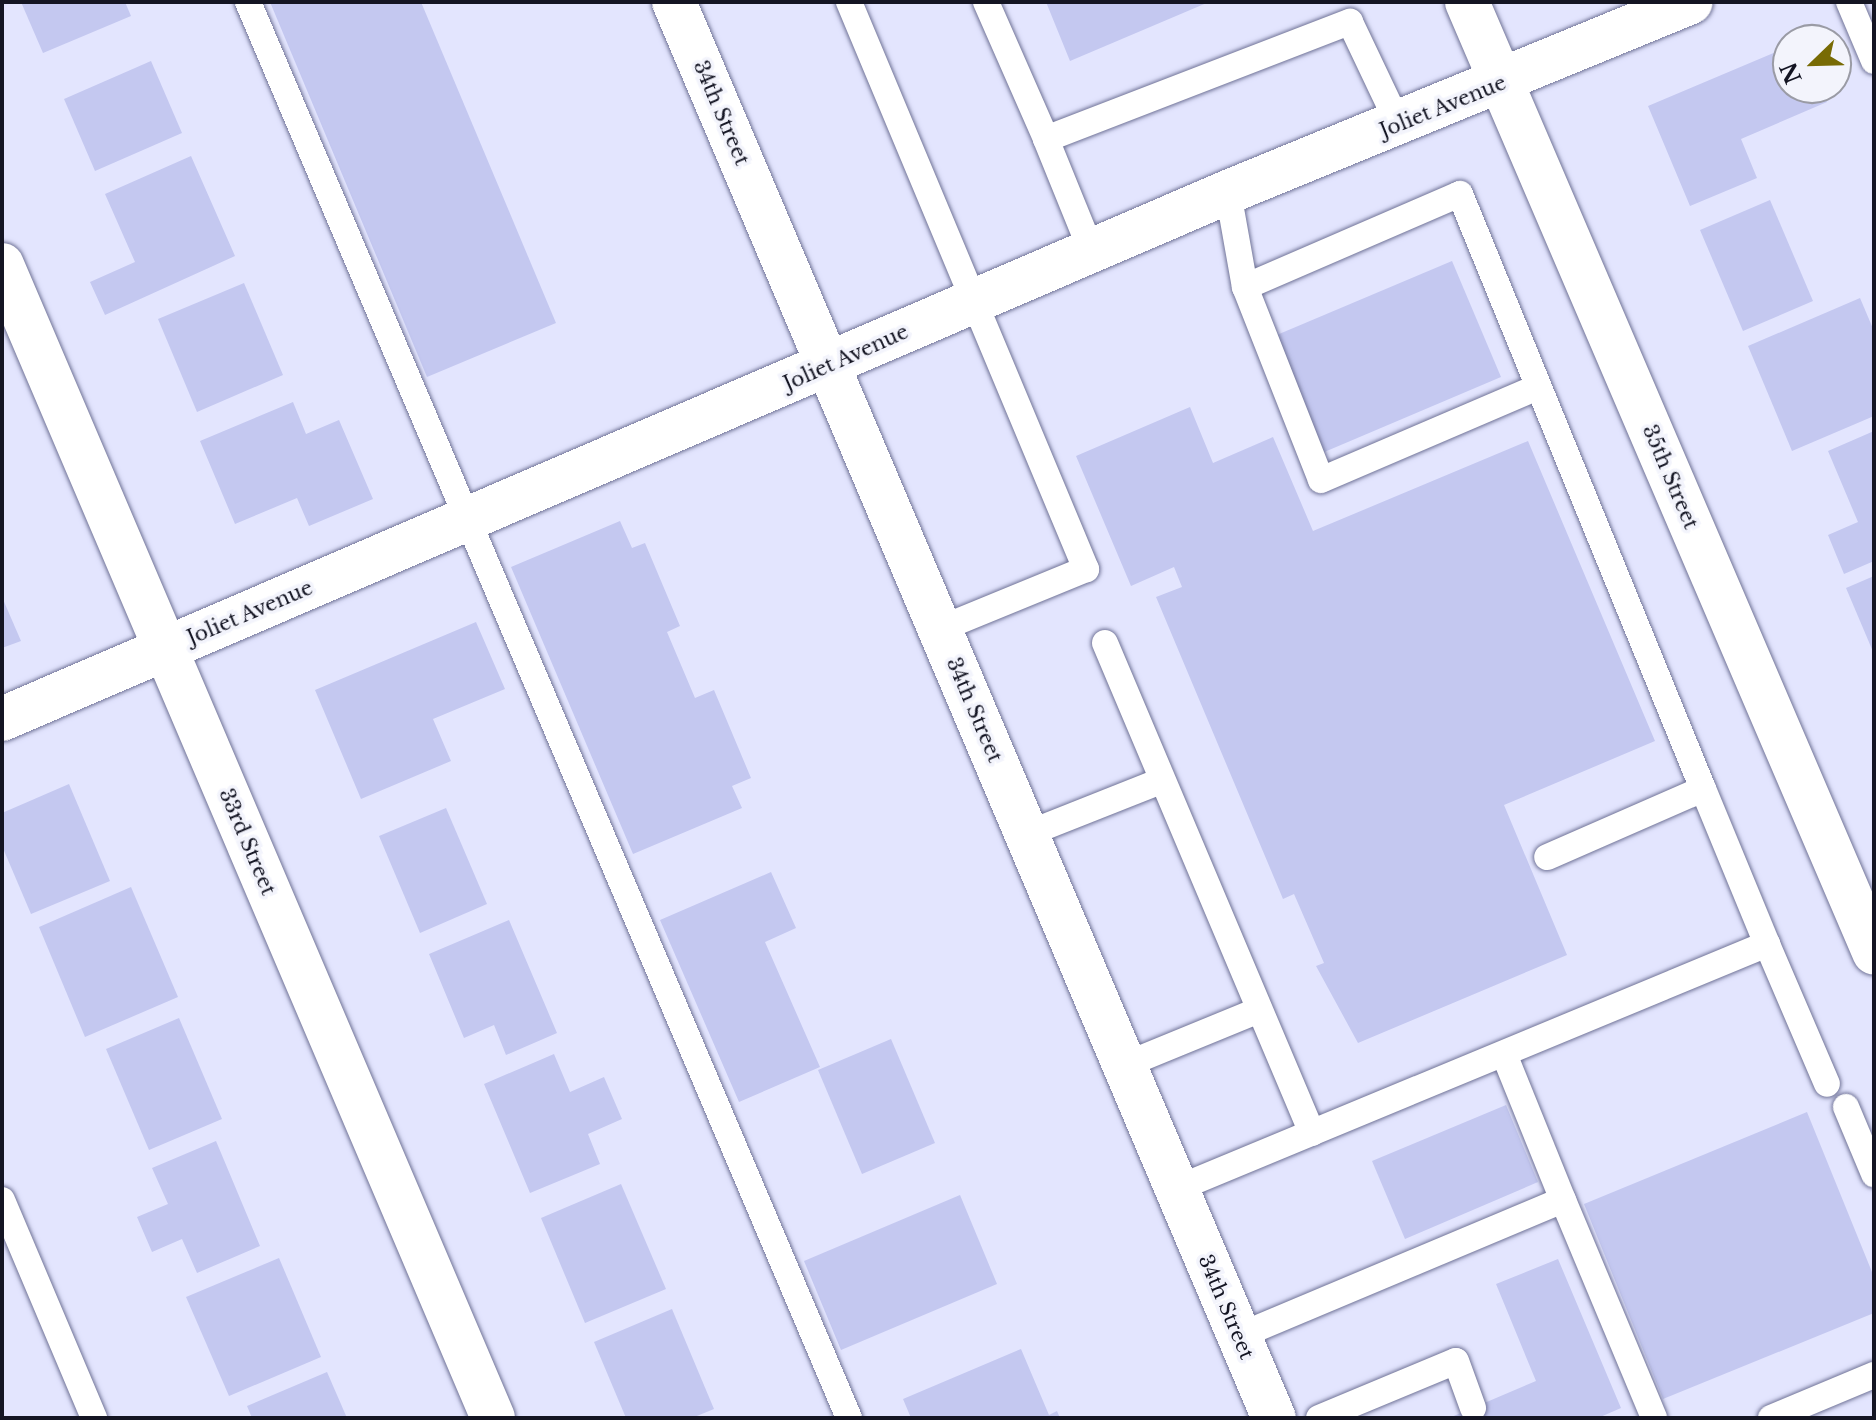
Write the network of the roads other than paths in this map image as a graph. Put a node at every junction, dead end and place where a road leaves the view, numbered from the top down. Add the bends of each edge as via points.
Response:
1 (248, 2) edge
2 (674, 2) edge
3 (849, 2) edge
4 (986, 2) edge
5 (1467, 2) edge
6 (1691, 2) edge
7 (1849, 2) edge
8 (1346, 12) edge
9 (1874, 61) edge
10 (1501, 83) junction
11 (1399, 125) junction
12 (1046, 139) junction
13 (1228, 192) junction
14 (1093, 255) junction
15 (2, 265) edge
16 (1245, 287) junction
17 (973, 302) junction
18 (829, 365) junction
19 (1538, 387) junction
20 (469, 519) junction
21 (940, 629) junction
22 (1105, 643) dead end
23 (165, 649) junction
24 (2, 719) edge
25 (1161, 781) junction
26 (1703, 789) junction
27 (1027, 834) junction
28 (1547, 857) dead end
29 (1767, 944) junction
30 (1874, 952) edge
31 (1259, 1010) junction
32 (1504, 1054) junction
33 (1125, 1065) junction
34 (1827, 1084) dead end
35 (1846, 1107) dead end
36 (1312, 1133) junction
37 (1874, 1174) edge
38 (1176, 1189) junction
39 (2, 1200) edge
40 (1563, 1200) junction
41 (1239, 1336) junction
42 (1874, 1375) edge
43 (1473, 1408) dead end
44 (94, 1418) edge
45 (493, 1418) edge
46 (849, 1418) edge
47 (1274, 1418) edge
48 (1319, 1418) edge
49 (1654, 1418) edge
50 (1771, 1418) edge

1 - 20 lane
2 - 18 street, 34th Street
3 - 17 lane
4 - 12 lane
5 - 10 street, 35th Street
6 - 10 street, Joliet Avenue
7 - 9 lane
8 - 11 lane
8 - 12 lane
10 - 11 street, Joliet Avenue
10 - 30 street, 35th Street
11 - 13 street, Joliet Avenue
12 - 14 lane
13 - 14 street, Joliet Avenue
13 - 16 lane
14 - 17 street, Joliet Avenue
15 - 23 street, 33rd Street
16 - 19 lane via 1460,194
16 - 19 lane via 1321,480
17 - 18 street, Joliet Avenue
17 - 21 lane via 1086,569
18 - 20 street, Joliet Avenue
18 - 21 street, 34th Street
19 - 26 lane
20 - 23 street, Joliet Avenue
20 - 46 lane
21 - 27 street, 34th Street
22 - 25 lane
23 - 24 street, Joliet Avenue
23 - 45 street, 33rd Street
25 - 27 lane
25 - 31 lane
26 - 28 lane
26 - 29 lane
27 - 33 street, 34th Street
29 - 32 lane
29 - 34 lane
31 - 33 lane
31 - 36 lane
32 - 36 lane
32 - 40 lane
33 - 38 street, 34th Street
35 - 37 lane
36 - 38 lane
38 - 41 street, 34th Street
39 - 44 lane
40 - 41 lane
40 - 49 lane
41 - 47 street, 34th Street
42 - 50 lane
43 - 48 lane via 1456,1361

